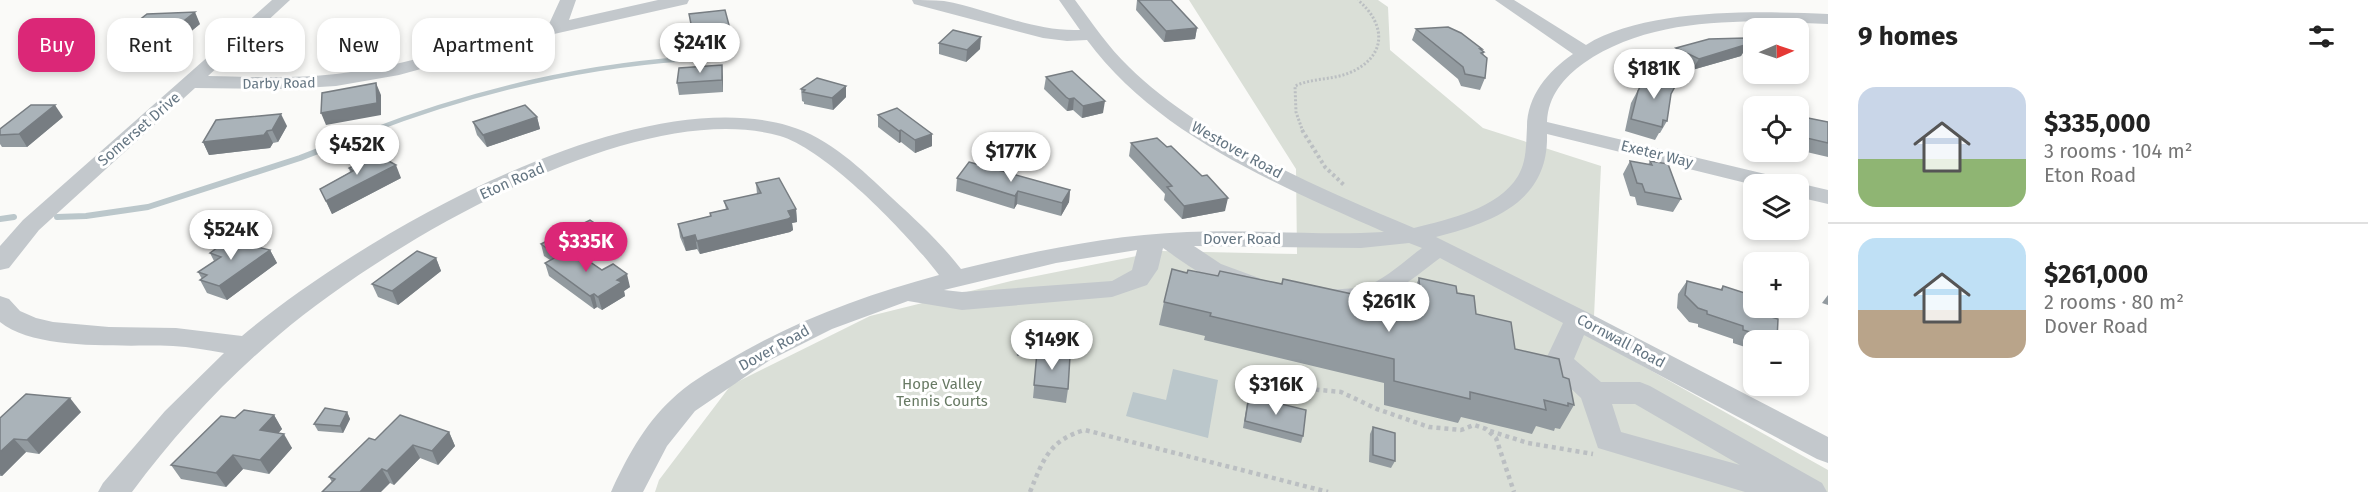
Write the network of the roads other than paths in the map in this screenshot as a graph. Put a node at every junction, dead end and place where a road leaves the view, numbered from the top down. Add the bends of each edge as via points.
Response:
1 (282, 0) edge
2 (568, 0) edge
3 (681, 0) edge
4 (920, 0) edge
5 (1067, 0) edge
6 (1503, 0) edge
7 (1828, 19) edge
8 (556, 27) junction
9 (1092, 34) junction
10 (1585, 53) junction
11 (193, 82) junction
12 (1536, 125) junction
13 (1743, 175) edge
14 (1809, 193) edge
15 (1828, 197) edge
16 (1412, 236) junction
17 (1160, 241) junction
18 (1439, 247) junction
19 (0, 262) edge
20 (955, 278) junction
21 (1276, 290) edge
22 (906, 293) junction
23 (1305, 296) edge
24 (0, 305) edge
25 (1578, 318) junction
26 (250, 347) junction
27 (1594, 393) junction
28 (1828, 451) edge
29 (114, 492) edge
30 (627, 492) edge
31 (1788, 492) edge
32 (1811, 492) edge

1 - 11 street, Somerset Drive
2 - 8 street
3 - 8 street, Darby Road
4 - 9 street via 1042,34
5 - 9 street, Westover Road
6 - 10 street
7 - 10 street, Dover Road via 1687,22 1632,33
8 - 11 street, Darby Road via 399,69 336,80
9 - 16 street, Westover Road via 1139,86 1208,136
10 - 12 street, Dover Road via 1558,73 1545,92
11 - 19 street, Somerset Drive via 31,225
12 - 13 street, Exeter Way
12 - 16 street, Dover Road via 1536,159 1520,189 1509,199 1479,216
14 - 15 street
16 - 17 street, Dover Road via 1356,241
16 - 18 street, Cornwall Road
17 - 20 street, Dover Road via 1066,253
17 - 21 street via 1212,270
17 - 22 street via 1146,272 1134,283 1112,289 962,301
18 - 23 street via 1385,287 1366,295
18 - 25 street, Cornwall Road
20 - 22 street, Dover Road
20 - 26 street, Eton Road via 909,225 826,150 780,130 736,123 701,123 635,136 574,155 449,210 321,289
22 - 30 street, Dover Road via 839,314 791,335 696,394 661,433
24 - 26 street via 10,318 38,330 178,337
25 - 27 street via 1559,361
25 - 28 street, Cornwall Road
26 - 29 street, Eton Road via 152,444
27 - 31 street via 1609,440
27 - 32 street via 1640,393

